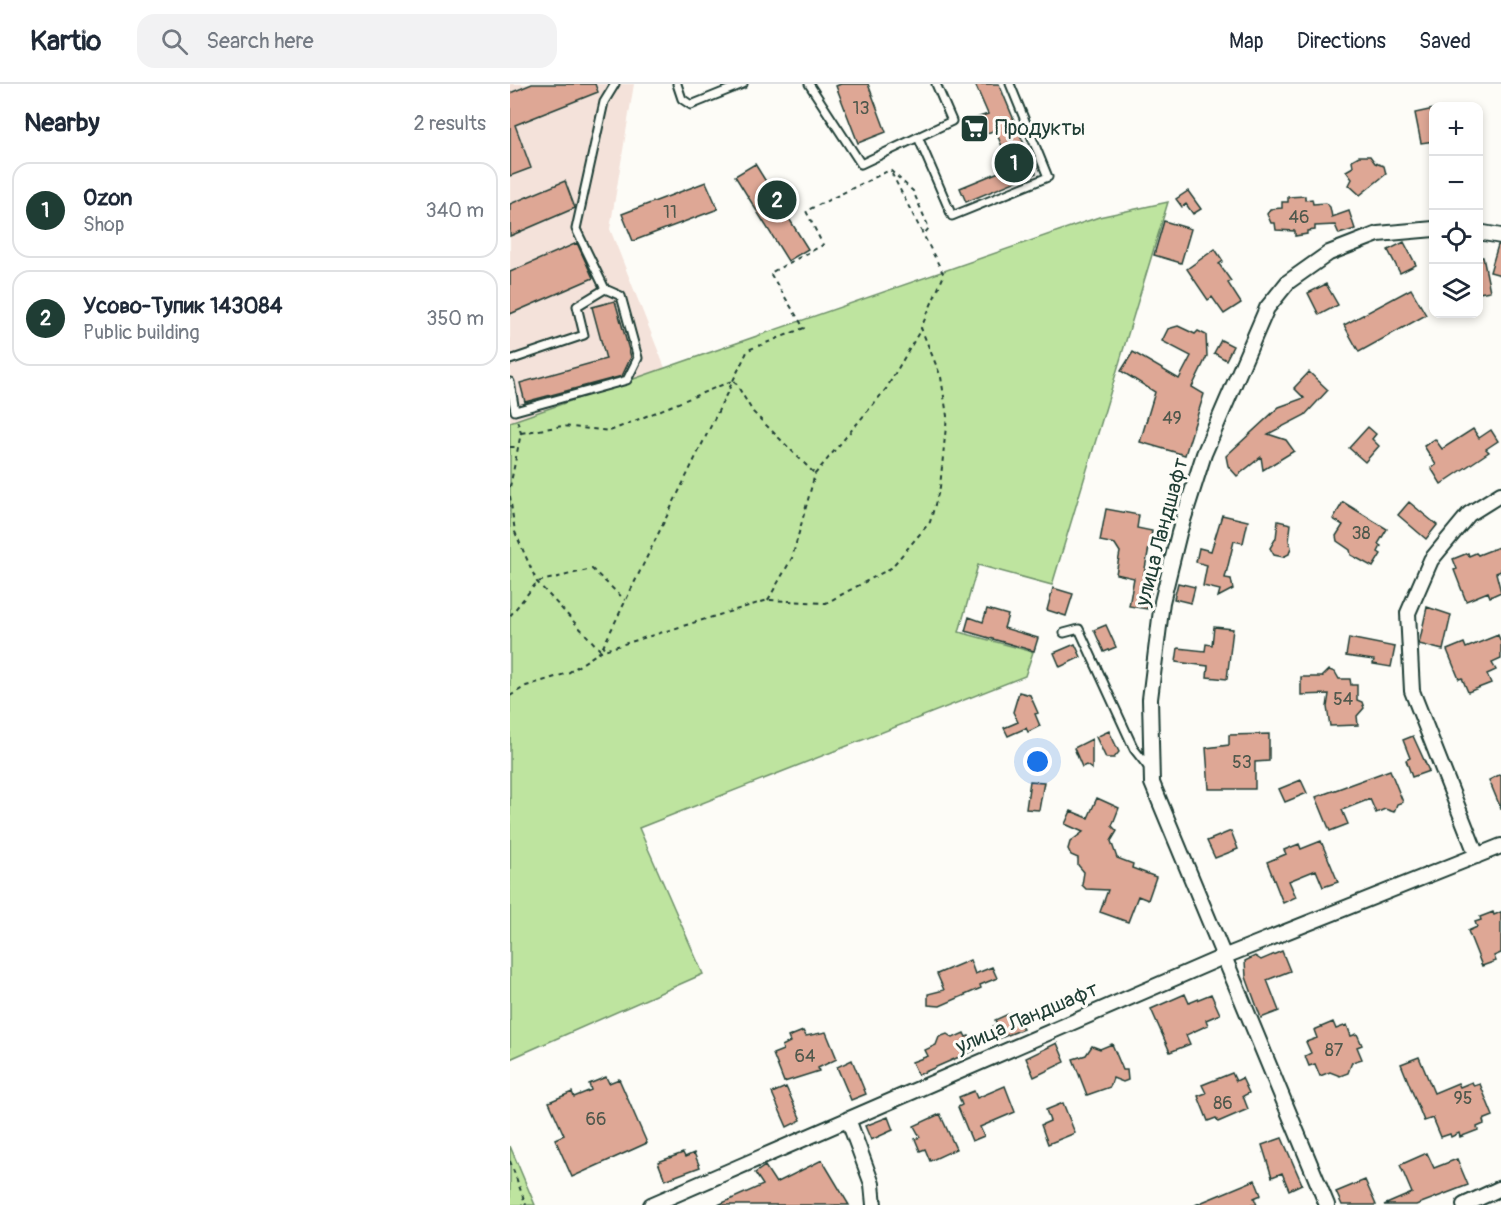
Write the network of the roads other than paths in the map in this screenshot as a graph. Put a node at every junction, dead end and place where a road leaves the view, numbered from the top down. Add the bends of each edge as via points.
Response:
1 (615, 84) edge
2 (677, 84) edge
3 (743, 84) edge
4 (809, 84) edge
5 (936, 84) edge
6 (1010, 84) edge
7 (918, 137) junction
8 (1429, 229) edge
9 (1483, 233) edge
10 (1501, 236) edge
11 (605, 289) junction
12 (510, 360) edge
13 (510, 382) edge
14 (1501, 494) edge
15 (1064, 633) dead end
16 (1150, 770) junction
17 (1501, 846) edge
18 (1477, 855) junction
19 (1223, 957) junction
20 (848, 1119) junction
21 (1501, 1188) edge
22 (651, 1205) edge
23 (874, 1205) edge
24 (1328, 1205) edge
25 (1464, 1205) edge

1 - 11 lane via 604,102 576,229
2 - 3 lane via 682,99 691,105
4 - 7 lane via 861,164
5 - 7 lane via 952,121
6 - 7 lane via 1048,177 952,216
8 - 16 street, улица Ландшафт via 1378,234 1329,253 1288,282 1266,308 1204,454 1179,533 1162,602 1150,699
9 - 10 street
11 - 12 lane via 577,306 584,335
11 - 13 lane via 621,296 638,358 627,380 515,411
14 - 18 street via 1469,514 1431,560 1407,613 1412,691
15 - 16 lane via 1079,629 1134,749
16 - 19 street, улица Ландшафт
17 - 18 street, улица Ландшафт
18 - 19 street, улица Ландшафт
19 - 20 street, улица Ландшафт
19 - 24 street, улица Ландшафт
20 - 22 street, улица Ландшафт
20 - 23 street via 872,1184
21 - 25 street

